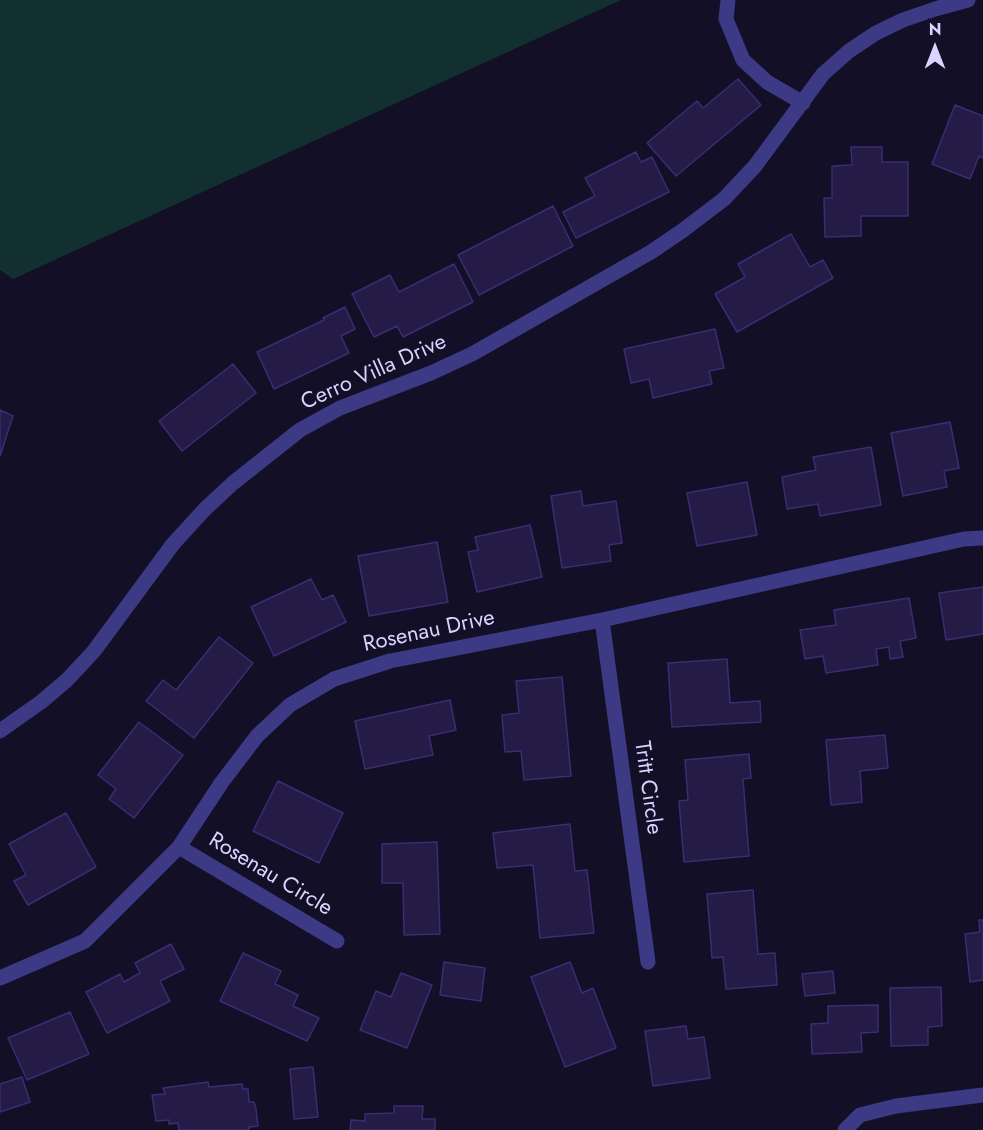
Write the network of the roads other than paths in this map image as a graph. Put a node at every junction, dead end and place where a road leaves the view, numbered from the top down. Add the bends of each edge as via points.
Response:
1 (728, 0) edge
2 (968, 0) edge
3 (803, 103) junction
4 (983, 538) edge
5 (602, 620) junction
6 (0, 730) edge
7 (179, 847) junction
8 (337, 941) dead end
9 (648, 962) dead end
10 (0, 978) edge
11 (983, 1095) edge
12 (845, 1130) edge

1 - 3 street via 726,19 743,60 767,82
2 - 3 street, Cerro Villa Drive via 903,20 876,33 823,74
3 - 6 street, Cerro Villa Drive via 724,199 651,252 472,354 340,408 300,430 205,509 67,680
4 - 5 street, Rosenau Drive via 964,539
5 - 7 street, Rosenau Drive via 390,661 334,679 290,705 257,736
5 - 9 street, Tritt Circle
7 - 8 street, Rosenau Circle
7 - 10 street, Rosenau Drive via 85,941
11 - 12 street via 896,1106 860,1115

